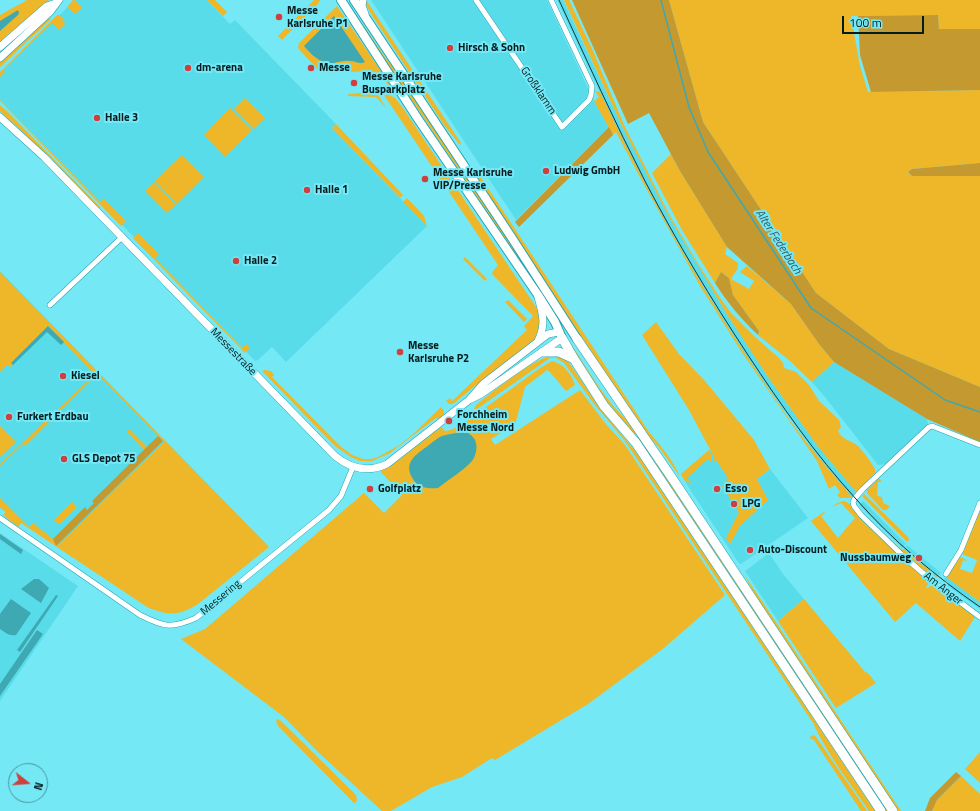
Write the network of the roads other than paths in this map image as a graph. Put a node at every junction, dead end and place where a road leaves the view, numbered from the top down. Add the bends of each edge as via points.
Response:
1 (341, 0) edge
2 (349, 0) edge
3 (476, 0) edge
4 (551, 0) edge
5 (58, 2) edge
6 (358, 2) edge
7 (0, 47) edge
8 (0, 58) edge
9 (0, 117) edge
10 (0, 123) edge
11 (18, 134) junction
12 (119, 240) dead end
13 (538, 295) junction
14 (50, 305) dead end
15 (564, 318) junction
16 (562, 334) junction
17 (577, 339) junction
18 (537, 343) junction
19 (543, 352) junction
20 (574, 359) junction
21 (469, 400) junction
22 (980, 446) edge
23 (353, 467) junction
24 (980, 503) edge
25 (0, 518) edge
26 (946, 574) dead end
27 (980, 617) edge
28 (881, 811) edge
29 (893, 811) edge

1 - 13 main road via 418,119
2 - 6 main road
3 - 4 street, Großklamm via 562,127 585,105 591,95 592,86
5 - 7 street via 46,6
5 - 8 street
6 - 15 main road via 367,20
9 - 11 street, Messestraße
10 - 11 street, Messestraße
11 - 23 street, Messestraße via 44,157 335,456
12 - 14 street
13 - 16 main road
13 - 18 street via 544,321
15 - 16 main road via 566,328
15 - 17 main road
16 - 17 main road
16 - 18 street, Messestraße via 548,334
16 - 19 street, Messestraße
16 - 20 highway
17 - 29 highway
18 - 21 street, Messestraße via 483,384
19 - 20 highway via 559,352
19 - 21 street, Messestraße
20 - 28 highway via 604,406 636,443
21 - 23 street, Messestraße via 387,464 373,470
22 - 27 street, Am Anger via 929,427 853,502 860,514 912,563
23 - 25 street, Messering via 341,496 329,510 196,618 182,624 158,623 140,615
24 - 26 street via 959,554

